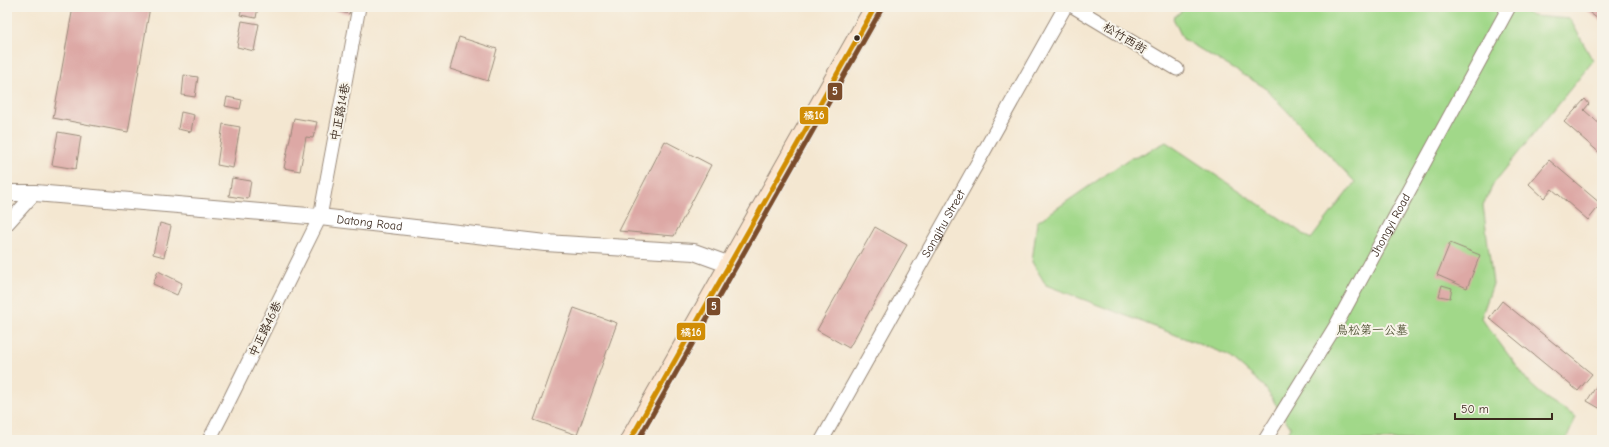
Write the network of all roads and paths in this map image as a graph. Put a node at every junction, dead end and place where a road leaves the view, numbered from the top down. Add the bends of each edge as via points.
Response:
1 (360, 7) edge
2 (875, 7) edge
3 (1065, 7) edge
4 (1074, 7) edge
5 (1509, 7) edge
6 (1177, 69) dead end
7 (34, 192) junction
8 (7, 193) edge
9 (320, 217) junction
10 (7, 224) edge
11 (730, 265) junction
12 (209, 440) edge
13 (630, 440) edge
14 (822, 440) edge
15 (1265, 440) edge

1 - 9 street, 中正路14巷
2 - 11 main road
3 - 14 street, Songjhu Street
4 - 6 street, 松竹西街
5 - 15 street, Jhongyi Road via 1335,327
7 - 8 street, Datong Road
7 - 9 street, Datong Road
7 - 10 street
9 - 11 street, Datong Road via 545,242 694,252
9 - 12 street, 中正路46巷
11 - 13 main road

